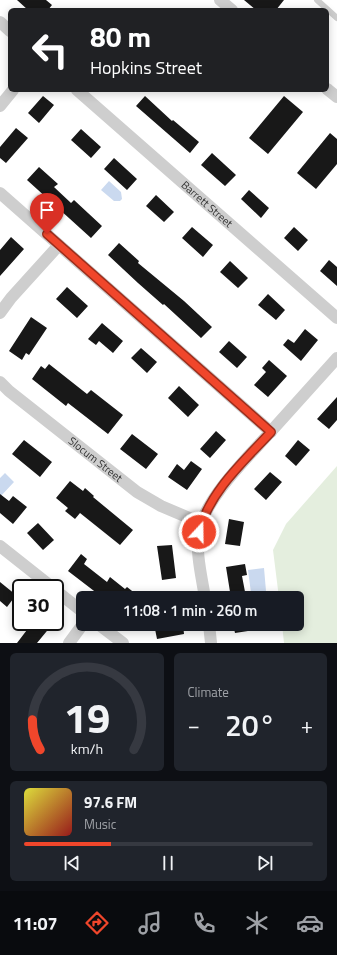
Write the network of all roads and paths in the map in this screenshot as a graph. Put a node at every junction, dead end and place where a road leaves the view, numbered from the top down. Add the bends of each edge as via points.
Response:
1 (220, 0) edge
2 (317, 0) edge
3 (230, 8) edge
4 (326, 8) edge
5 (329, 11) edge
6 (337, 18) edge
7 (0, 22) edge
8 (8, 29) edge
9 (329, 91) edge
10 (11, 92) edge
11 (79, 92) edge
12 (337, 97) edge
13 (0, 106) edge
14 (0, 193) edge
15 (59, 245) junction
16 (0, 313) edge
17 (337, 318) edge
18 (337, 358) edge
19 (0, 382) edge
20 (271, 432) junction
21 (201, 523) junction
22 (0, 546) edge
23 (41, 579) edge
24 (204, 591) edge
25 (64, 597) edge
26 (76, 606) edge
27 (78, 631) edge
28 (107, 631) edge
29 (210, 631) edge
30 (69, 643) edge
31 (123, 643) edge
32 (211, 643) edge

1 - 3 street
2 - 4 lane
5 - 6 lane
7 - 8 street
9 - 12 street
10 - 13 street
11 - 17 street, Barrett Street
14 - 15 street
15 - 16 street
15 - 20 street
18 - 20 street
19 - 21 street, Slocum Street via 137,492 161,506
20 - 21 street via 227,482
21 - 24 street via 198,551
22 - 23 street
25 - 26 street
27 - 30 street
28 - 31 street
29 - 32 street

